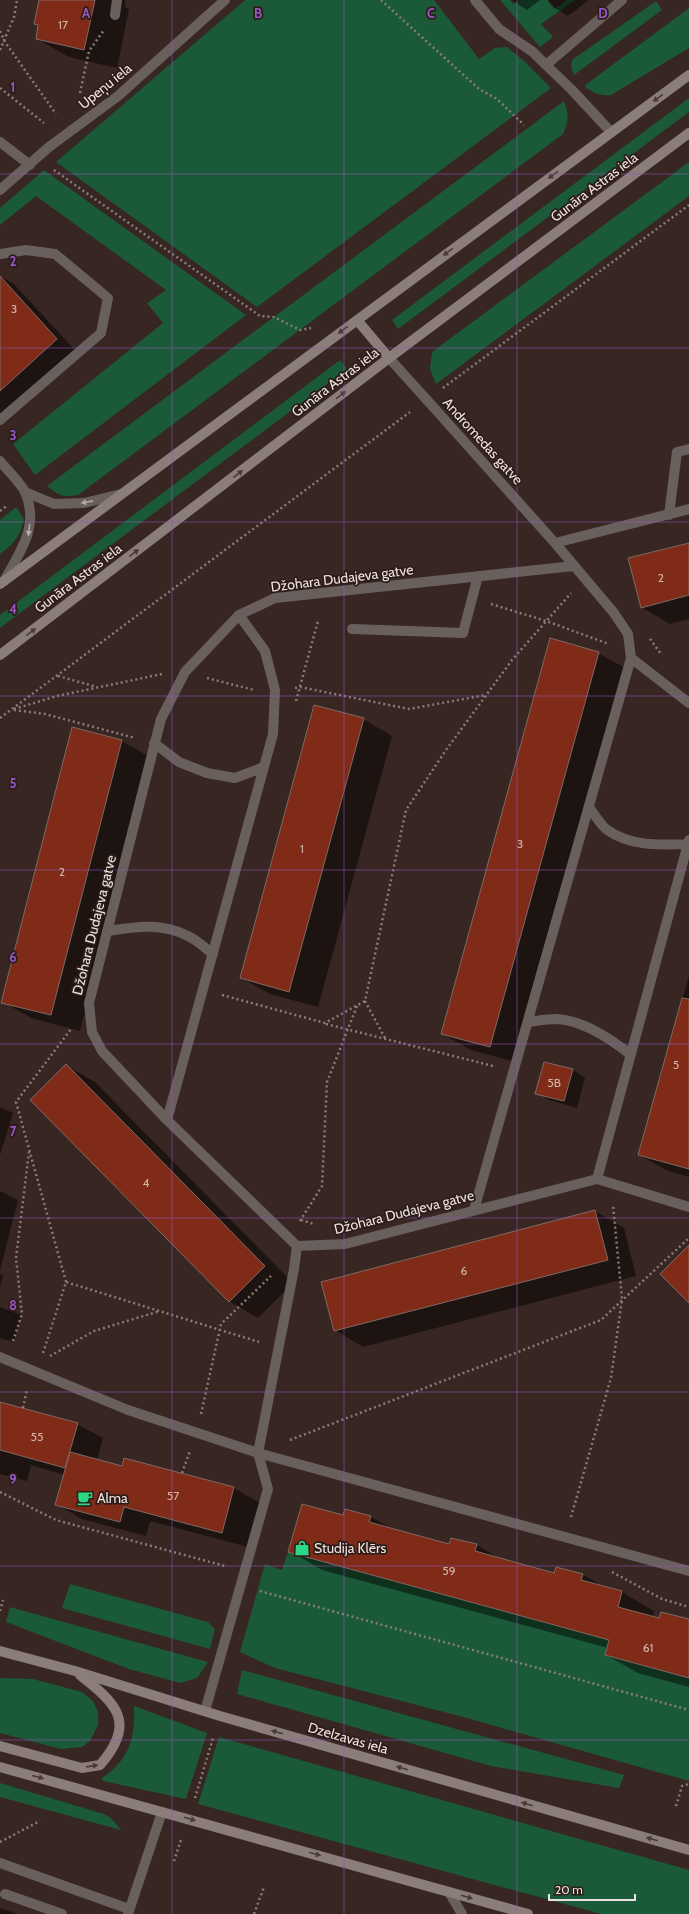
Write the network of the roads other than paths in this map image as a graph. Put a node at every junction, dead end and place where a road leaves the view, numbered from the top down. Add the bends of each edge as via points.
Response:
1 (117, 0) edge
2 (225, 0) edge
3 (475, 0) edge
4 (622, 0) edge
5 (115, 15) road end
6 (546, 65) junction
7 (689, 75) edge
8 (611, 132) junction
9 (689, 133) edge
10 (0, 142) edge
11 (30, 165) junction
12 (0, 190) edge
13 (0, 254) edge
14 (357, 320) junction
15 (389, 358) junction
16 (0, 420) edge
17 (689, 449) edge
18 (0, 461) edge
19 (25, 492) junction
20 (125, 493) junction
21 (689, 510) edge
22 (669, 514) junction
23 (555, 543) junction
24 (577, 570) junction
25 (478, 576) junction
26 (2, 583) edge
27 (239, 615) junction
28 (352, 628) dead end
29 (0, 655) edge
30 (631, 658) junction
31 (689, 703) edge
32 (154, 743) junction
33 (264, 767) junction
34 (589, 807) junction
35 (688, 842) edge
36 (107, 931) junction
37 (213, 954) junction
38 (528, 1022) junction
39 (631, 1055) junction
40 (167, 1120) junction
41 (597, 1179) junction
42 (689, 1207) edge
43 (474, 1210) junction
44 (297, 1246) junction
45 (3, 1359) edge
46 (258, 1453) junction
47 (689, 1571) edge
48 (0, 1651) edge
49 (75, 1671) junction
50 (205, 1711) junction
51 (0, 1746) edge
52 (0, 1767) edge
53 (162, 1812) junction
54 (689, 1850) edge
55 (0, 1864) edge
56 (449, 1892) junction
57 (5, 1894) dead end
58 (128, 1911) edge
59 (62, 1914) edge
60 (462, 1914) edge
61 (528, 1914) edge

1 - 5 street
2 - 11 street, Upeņu iela via 118,96 49,146
3 - 6 street via 499,29 534,52
4 - 6 street
6 - 8 street
7 -> 8 main road
8 -> 14 main road
9 - 15 main road, Gunāra Astras iela
10 - 11 street
11 - 12 street, Upeņu iela
13 - 16 street via 26,250 55,254 108,298 101,333
14 - 15 main road
14 -> 20 main road
15 - 23 street, Andromedas gatve
29 -> 15 main road, Gunāra Astras iela
17 - 22 street via 677,452
18 - 19 street
20 -> 19 street via 84,503 54,504
19 -> 26 street via 30,515 28,536
20 - 26 main road
21 - 22 street
22 - 23 street
23 - 24 street, Andromedas gatve
24 - 25 street, Džohara Dudajeva gatve
24 - 30 street, Andromedas gatve via 614,613 628,634
25 - 27 street, Džohara Dudajeva gatve via 275,598
25 - 28 street via 463,633
27 - 32 street, Džohara Dudajeva gatve via 185,672 161,719
27 - 33 street via 265,651 275,690 273,734
30 - 31 street
30 - 34 street
32 - 33 street via 179,762 207,773 235,778
32 - 36 street, Džohara Dudajeva gatve
33 - 37 street
34 - 35 street via 606,829 632,841 657,845
34 - 38 street
35 - 39 street
36 - 37 street via 144,925 167,928 188,936
36 - 40 street, Džohara Dudajeva gatve via 89,1003 92,1032 102,1051
37 - 40 street
38 - 39 street via 557,1019 583,1026 607,1036
38 - 43 street
39 - 41 street
40 - 44 street, Džohara Dudajeva gatve
41 - 42 street
41 - 43 street, Džohara Dudajeva gatve
43 - 44 street, Džohara Dudajeva gatve via 345,1244
44 - 46 street
45 - 46 street via 128,1410
46 - 47 street
46 - 50 street via 268,1489
48 - 49 main road, Dzelzavas iela
49 - 50 main road, Dzelzavas iela
51 -> 49 main road via 82,1768 100,1765 113,1750 119,1736 119,1719 111,1701
54 -> 50 main road, Dzelzavas iela
52 -> 53 main road
53 -> 56 main road
53 - 58 street
55 - 58 street
56 - 60 street
56 -> 61 main road
57 - 59 street

